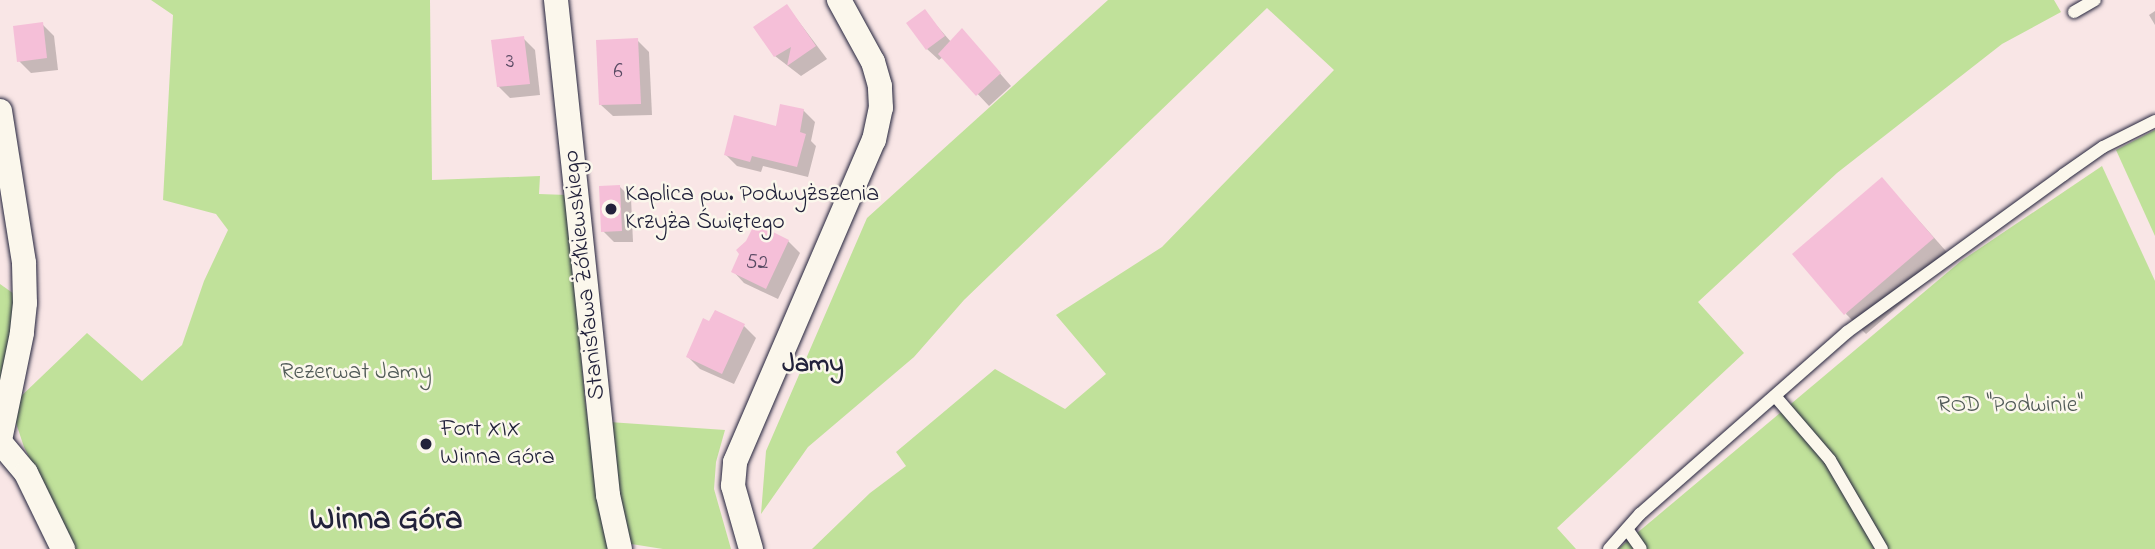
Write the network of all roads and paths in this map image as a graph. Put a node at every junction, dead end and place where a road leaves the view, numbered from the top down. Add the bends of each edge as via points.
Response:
1 (556, 0) edge
2 (839, 0) edge
3 (2095, 0) edge
4 (2074, 12) dead end
5 (0, 111) edge
6 (2155, 121) edge
7 (1775, 396) junction
8 (0, 441) edge
9 (1627, 529) junction
10 (63, 549) edge
11 (620, 549) edge
12 (751, 549) edge
13 (1609, 549) edge
14 (1641, 549) edge
15 (1882, 549) edge

1 - 11 street, Stanisława Żółkiewskiego via 608,495
2 - 12 street via 873,62 881,108 874,141 735,462 733,486
3 - 4 lane
5 - 8 street via 24,264 25,303
6 - 7 lane via 2103,147 2063,175 1847,332
7 - 9 lane
7 - 15 lane via 1830,460
8 - 10 street via 26,472
9 - 13 lane
9 - 14 lane

